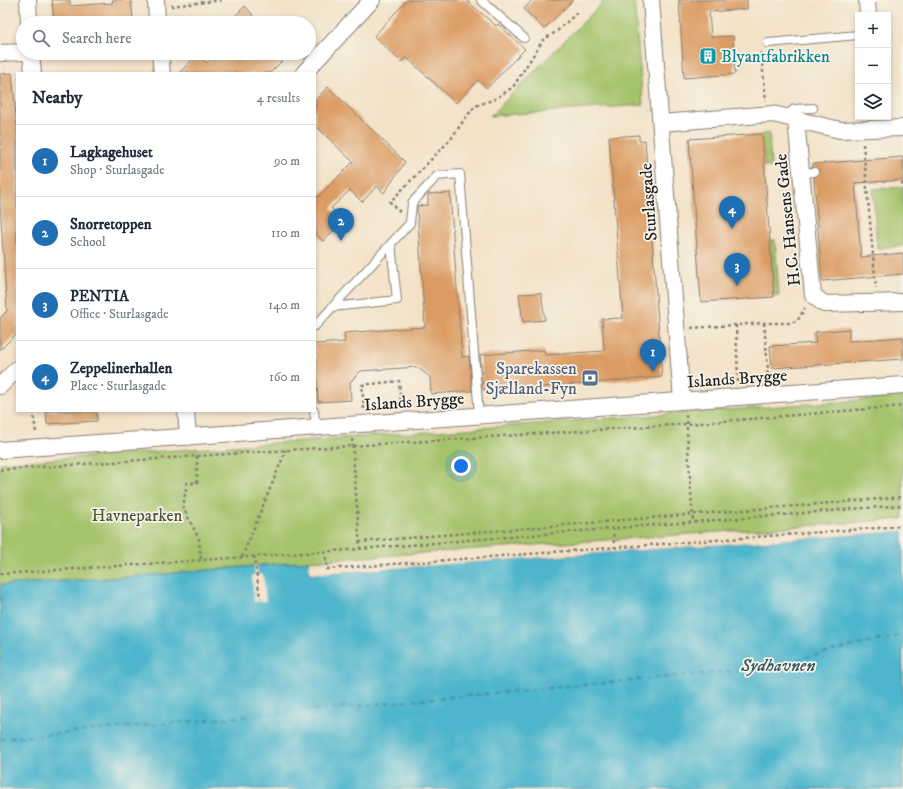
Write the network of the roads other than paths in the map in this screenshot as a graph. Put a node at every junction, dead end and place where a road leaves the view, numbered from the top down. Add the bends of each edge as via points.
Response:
1 (28, 0) edge
2 (372, 0) edge
3 (480, 0) edge
4 (651, 0) edge
5 (867, 0) edge
6 (868, 12) edge
7 (29, 16) edge
8 (855, 35) edge
9 (524, 38) dead end
10 (768, 43) road end
11 (16, 52) edge
12 (0, 53) edge
13 (32, 60) edge
14 (161, 60) edge
15 (33, 72) edge
16 (162, 72) edge
17 (305, 72) edge
18 (813, 108) dead end
19 (790, 119) junction
20 (660, 123) junction
21 (878, 123) edge
22 (903, 128) edge
23 (391, 244) junction
24 (903, 302) edge
25 (332, 307) junction
26 (316, 325) edge
27 (16, 369) edge
28 (903, 385) edge
29 (0, 386) edge
30 (683, 406) junction
31 (186, 412) edge
32 (314, 412) edge
33 (479, 416) junction
34 (316, 428) junction
35 (188, 437) junction
36 (0, 450) edge

1 - 7 street
2 - 17 street
3 - 9 lane
4 - 20 street, Sturlasgade
5 - 6 street
8 - 10 lane
11 - 12 street
13 - 15 street
14 - 16 street
18 - 19 lane via 794,109
19 - 20 street via 773,114
19 - 21 street via 840,130 862,130
19 - 24 street, H.C. Hansens Gade via 807,173 813,295 824,304
20 - 30 street, Sturlasgade
21 - 22 street
23 - 25 lane
23 - 25 lane via 396,300
23 - 33 lane via 410,223 412,203 437,176 460,174
25 - 26 lane
27 - 29 street
28 - 30 street, Islands Brygge via 767,394
30 - 33 street, Islands Brygge
31 - 35 street
32 - 34 lane
33 - 34 street, Islands Brygge
34 - 35 street, Islands Brygge
35 - 36 street, Islands Brygge

